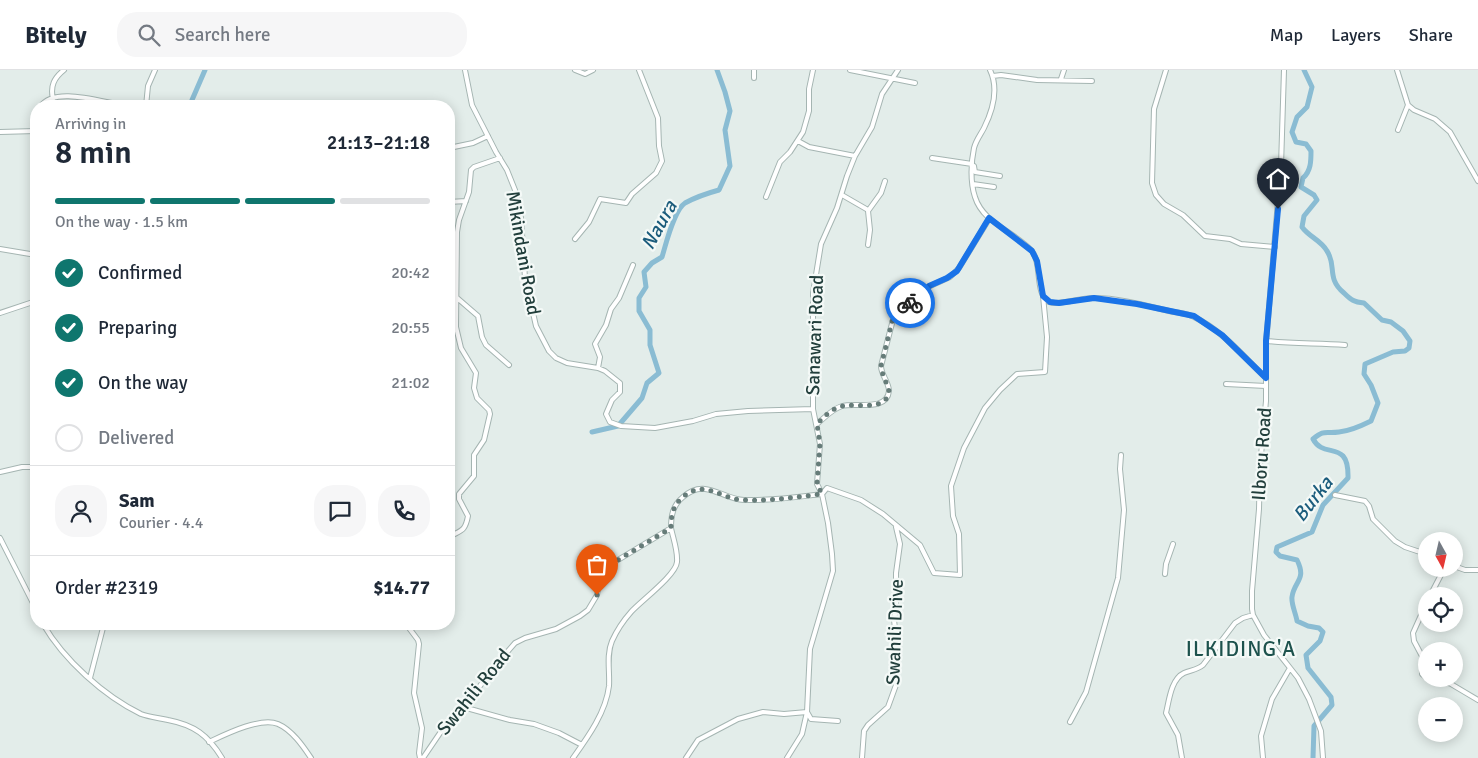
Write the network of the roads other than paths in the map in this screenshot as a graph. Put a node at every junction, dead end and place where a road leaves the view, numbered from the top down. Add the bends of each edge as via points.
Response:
1 (64, 70) edge
2 (155, 70) edge
3 (465, 70) edge
4 (575, 70) edge
5 (593, 70) edge
6 (639, 70) edge
7 (754, 70) edge
8 (813, 70) edge
9 (850, 70) edge
10 (898, 70) edge
11 (990, 70) edge
12 (1064, 70) edge
13 (1166, 70) edge
14 (1284, 70) edge
15 (1397, 70) edge
16 (993, 76) junction
17 (754, 78) dead end
18 (893, 78) junction
19 (1061, 79) junction
20 (1092, 81) dead end
21 (915, 84) dead end
22 (89, 98) joint
23 (53, 99) joint
24 (97, 100) edge
25 (147, 100) edge
26 (1408, 105) junction
27 (1398, 130) dead end
28 (30, 131) edge
29 (0, 132) edge
30 (488, 136) junction
31 (798, 141) junction
32 (455, 147) edge
33 (855, 156) junction
34 (500, 158) junction
35 (932, 158) dead end
36 (972, 164) junction
37 (1000, 176) dead end
38 (885, 181) dead end
39 (1478, 181) edge
40 (973, 184) junction
41 (994, 186) dead end
42 (842, 195) junction
43 (766, 197) dead end
44 (466, 201) junction
45 (455, 202) edge
46 (868, 210) junction
47 (989, 218) junction
48 (575, 239) dead end
49 (868, 245) dead end
50 (1275, 246) junction
51 (0, 249) edge
52 (30, 254) edge
53 (633, 265) dead end
54 (1043, 296) junction
55 (456, 298) junction
56 (30, 303) edge
57 (0, 313) edge
58 (1266, 341) junction
59 (1345, 345) dead end
60 (509, 365) dead end
61 (598, 368) junction
62 (1266, 378) junction
63 (1226, 384) dead end
64 (1266, 386) junction
65 (813, 409) junction
66 (817, 424) junction
67 (1122, 455) dead end
68 (30, 467) edge
69 (0, 472) edge
70 (822, 494) junction
71 (1335, 495) dead end
72 (895, 525) junction
73 (671, 528) junction
74 (455, 534) edge
75 (0, 538) edge
76 (1172, 544) dead end
77 (1418, 551) edge
78 (1463, 569) edge
79 (1478, 570) edge
80 (1165, 574) dead end
81 (30, 597) edge
82 (1253, 615) junction
83 (1418, 621) edge
84 (48, 630) edge
85 (102, 630) edge
86 (410, 630) edge
87 (1418, 648) edge
88 (1290, 668) junction
89 (90, 678) junction
90 (1456, 687) edge
91 (1478, 700) edge
92 (463, 707) junction
93 (807, 712) junction
94 (838, 721) dead end
95 (1070, 722) dead end
96 (210, 742) junction
97 (582, 745) junction
98 (222, 758) edge
99 (311, 758) edge
100 (422, 758) edge
101 (573, 758) edge
102 (686, 758) edge
103 (788, 758) edge
104 (862, 758) edge
105 (1182, 758) edge
106 (1263, 758) edge
107 (1323, 758) edge

1 - 23 street via 54,81
2 - 25 street
3 - 30 street, Mikindani Road via 472,104
4 - 5 street via 585,74
6 - 48 street via 658,118 662,158 659,168 626,203 600,199
7 - 17 street
8 - 31 street via 809,111
9 - 18 street
10 - 18 street, Sanawari Road
11 - 16 street
12 - 19 street
13 - 50 street via 1154,109 1152,183 1156,195 1205,236 1241,244
14 - 50 street, Ilboru Road
15 - 26 street
16 - 19 street
16 - 36 street via 993,104 974,148
18 - 21 street
18 - 33 street, Sanawari Road via 882,94 872,127
19 - 20 street
22 - 23 street via 67,96
22 - 24 street
26 - 27 street
26 - 39 street via 1440,122 1450,132
28 - 29 street
30 - 32 street
30 - 34 street, Mikindani Road
31 - 33 street via 809,147
31 - 43 street via 780,162
33 - 42 street, Sanawari Road
34 - 44 street via 472,169
34 - 61 street, Mikindani Road via 518,203 524,278 536,326 556,358 567,364
35 - 36 street
36 - 37 street via 975,172
36 - 40 street
38 - 46 street via 881,193
40 - 41 street
40 - 47 street via 974,196
42 - 46 street
42 - 65 street, Sanawari Road via 821,244 815,277
44 - 45 street
44 - 55 street via 457,232
46 - 49 street
47 - 54 street via 1032,251
47 - 66 street via 954,274 929,286 917,302 896,308 881,366 889,390 886,399 875,404 842,406
50 - 58 street, Ilboru Road
51 - 52 street
53 - 61 street via 595,344 600,357
54 - 62 street via 1050,302 1094,298 1194,316 1222,335
54 - 72 street via 1046,372 1017,374 1000,390 985,408 964,448 951,486 953,516 959,534 960,575 934,573 920,546
55 - 60 street via 478,316 486,345
55 - 74 street via 458,341 476,372 474,388 477,398 490,414 482,443 474,456 474,476 459,494 468,516 465,526
56 - 57 street
58 - 59 street
58 - 62 street, Ilboru Road
61 - 65 street, Mikindani Road via 620,383 620,392 606,414 610,422 621,426 655,428 716,414
62 - 64 street, Ilboru Road
63 - 64 street
64 - 82 street, Ilboru Road
65 - 66 street, Sanawari Road
66 - 70 street, Sanawari Road via 820,444 817,484
67 - 95 street via 1124,515 1118,578 1086,692
68 - 69 street
70 - 72 street via 827,488 861,500
70 - 73 street via 767,501 738,500 699,488 680,499 671,514
70 - 93 street, Sanawari Road via 832,571 810,649
71 - 77 street via 1365,500 1374,521 1395,541
72 - 104 street, Swahili Drive via 900,544 894,620 898,677 888,707 864,731
73 - 92 street, Swahili Road via 603,569 594,602 580,616 551,631 515,643
73 - 97 street via 677,564 618,629 610,649 605,702
75 - 81 street
76 - 80 street
78 - 79 street
82 - 88 street, Ilboru Road
82 - 105 street via 1237,621 1203,665 1175,681 1166,714 1178,735
83 - 87 street via 1413,632
84 - 89 street via 60,648
85 - 89 street
86 - 100 street, Swahili Road via 419,644 414,692 422,728 419,753
88 - 106 street via 1272,699 1260,736
88 - 107 street, Ilboru Road via 1303,686 1314,711 1323,742
89 - 96 street via 121,703 146,716 188,725
90 - 91 street
92 - 97 street via 534,724
92 - 100 street, Swahili Road
93 - 94 street via 811,719
93 - 102 street via 763,712 745,716 698,740
93 - 103 street, Sanawari Road via 802,734
96 - 98 street
96 - 99 street via 255,724 270,723 284,728
97 - 101 street

